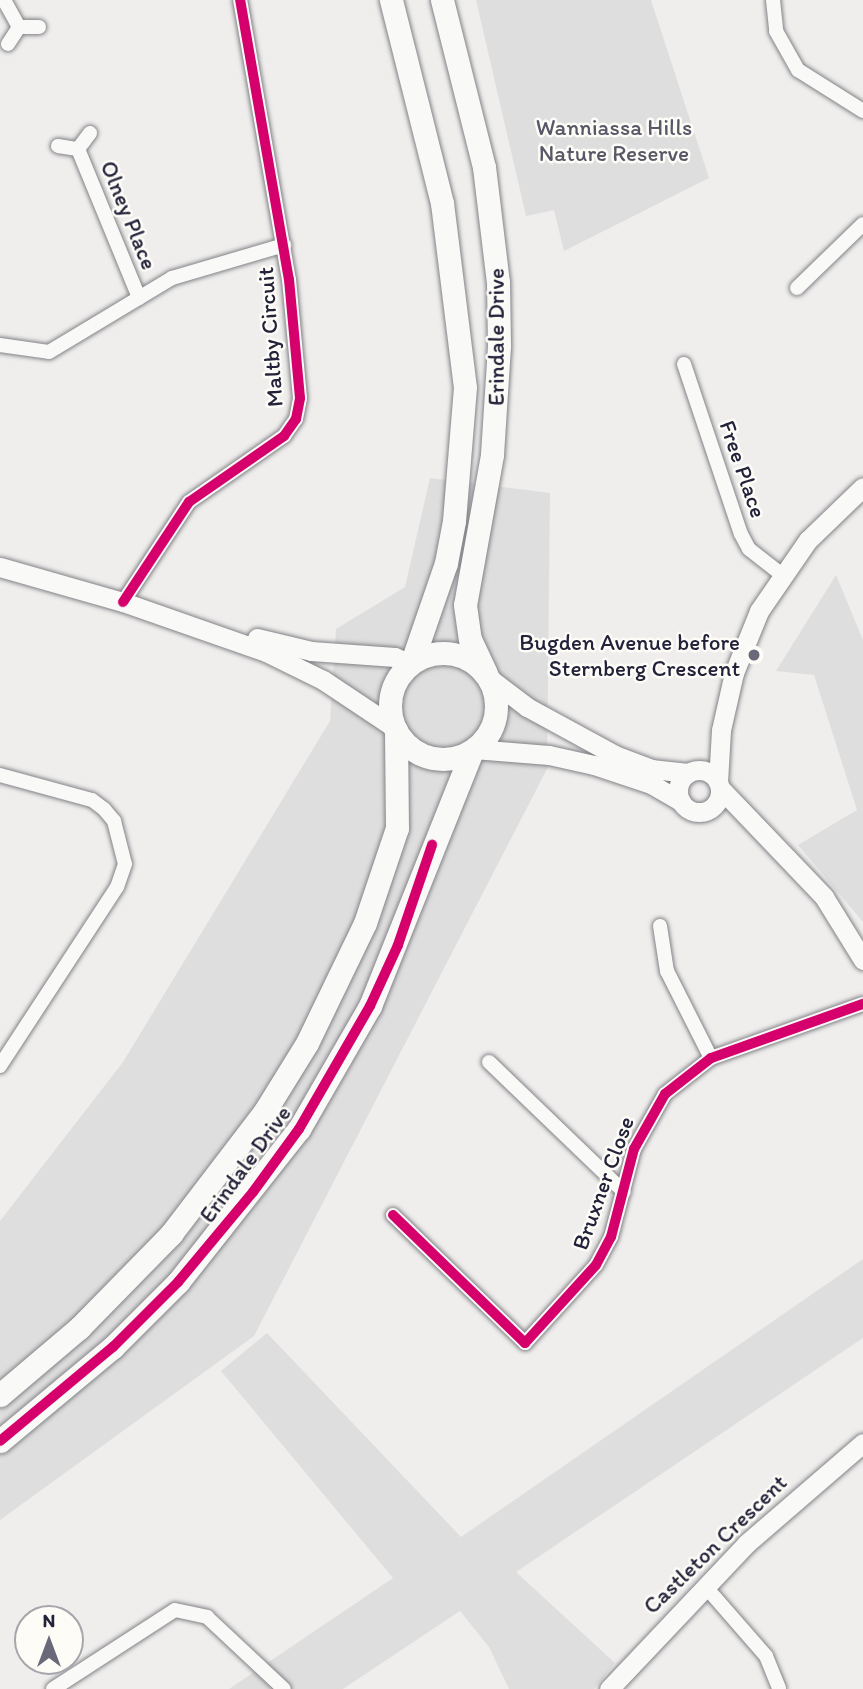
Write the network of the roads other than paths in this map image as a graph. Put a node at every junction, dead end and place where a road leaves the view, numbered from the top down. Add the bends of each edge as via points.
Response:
1 (4, 0) edge
2 (240, 0) edge
3 (391, 0) edge
4 (442, 0) edge
5 (773, 0) edge
6 (19, 27) junction
7 (38, 27) dead end
8 (8, 44) dead end
9 (863, 111) edge
10 (90, 133) dead end
11 (58, 146) dead end
12 (78, 149) junction
13 (863, 224) edge
14 (284, 245) junction
15 (797, 288) dead end
16 (139, 298) junction
17 (0, 345) edge
18 (684, 364) dead end
19 (863, 487) edge
20 (0, 555) edge
21 (0, 567) edge
22 (781, 574) junction
23 (126, 597) junction
24 (411, 663) junction
25 (487, 676) junction
26 (396, 729) junction
27 (721, 730) junction
28 (473, 750) junction
29 (690, 772) junction
30 (0, 775) edge
31 (719, 785) junction
32 (680, 801) junction
33 (708, 811) junction
34 (755, 824) junction
35 (660, 926) dead end
36 (863, 960) edge
37 (863, 1004) edge
38 (711, 1058) junction
39 (489, 1062) dead end
40 (0, 1066) edge
41 (624, 1192) junction
42 (393, 1215) dead end
43 (0, 1395) edge
44 (0, 1441) edge
45 (863, 1443) edge
46 (705, 1586) junction
47 (53, 1689) edge
48 (284, 1689) edge
49 (609, 1689) edge
50 (779, 1689) edge

1 - 6 street
2 - 14 street, Maltby Circuit
3 - 24 main road, Erindale Drive via 442,203 465,387 446,564
4 - 25 main road, Erindale Drive via 484,167 499,282 493,442 465,605 470,639
5 - 9 street via 776,31 798,70
6 - 7 street
6 - 8 street
10 - 12 street, Olney Place
11 - 12 street, Olney Place
12 - 16 street, Olney Place
13 - 15 street
14 - 16 street, Maltby Circuit via 197,267
14 - 23 street, Maltby Circuit via 300,397 296,419 284,436 189,502
16 - 17 street, Maltby Circuit via 49,352
18 - 22 street, Free Place via 741,534 749,549
19 - 22 street via 808,540
20 - 23 street
21 - 23 street
22 - 27 street via 743,644
23 - 24 street via 275,643 346,656 395,657
23 - 26 street via 298,667
24 - 25 main road via 431,654 451,653 471,660
24 - 26 main road via 393,688 390,709
25 - 28 main road via 496,711 489,733
25 - 29 street via 527,707 615,755 652,769
26 - 28 main road via 408,745 425,755 444,759
26 - 43 main road, Erindale Drive via 397,828 328,1006 265,1111 171,1234 79,1328
27 - 29 street via 712,749
27 - 31 street
28 - 32 street via 549,755 594,765 652,785
28 - 44 main road, Erindale Drive via 370,1006 299,1129 178,1282 103,1356
29 - 31 street via 705,771
29 - 32 street via 678,789
30 - 40 street via 92,800 114,821 125,863 117,887
31 - 33 street via 718,801
31 - 34 street
32 - 33 street via 693,812
33 - 34 street via 733,814
34 - 36 street via 824,897
35 - 38 street via 667,971
37 - 38 street, Bruxner Close
38 - 41 street, Bruxner Close via 677,1082 647,1119
39 - 41 street
41 - 42 street, Bruxner Close via 611,1237 596,1265 525,1343
45 - 46 street, Castleton Crescent via 791,1503
46 - 49 street, Castleton Crescent
46 - 50 street via 766,1656
47 - 48 street via 159,1617 191,1610 214,1622

